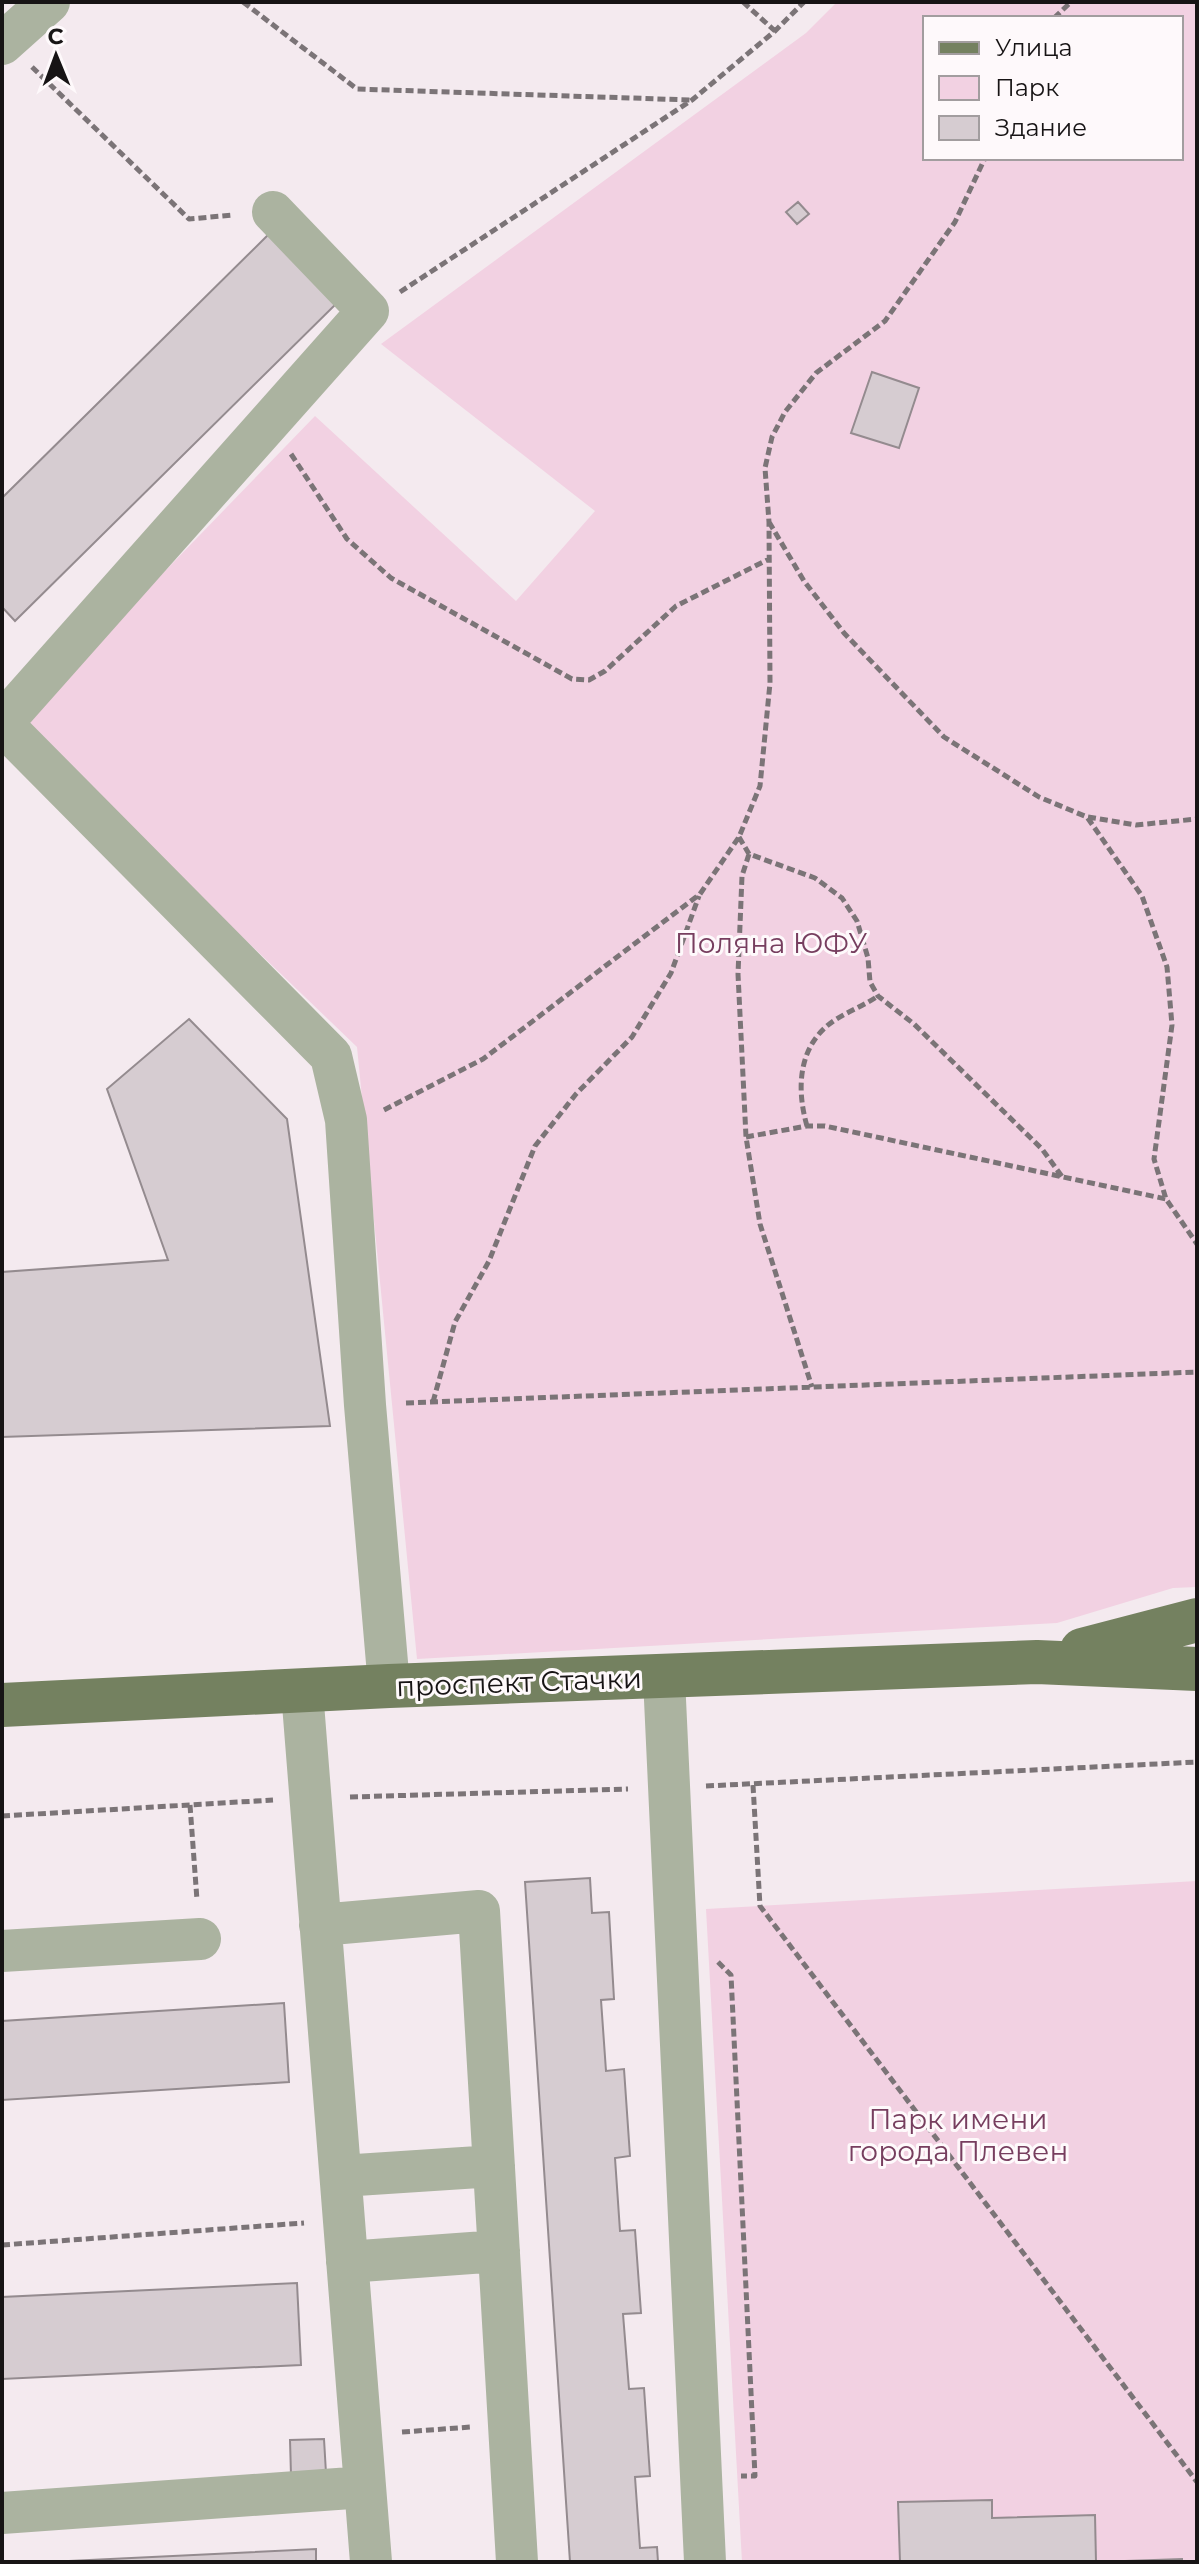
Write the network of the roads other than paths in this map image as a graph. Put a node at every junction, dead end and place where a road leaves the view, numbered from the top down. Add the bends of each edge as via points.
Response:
1 (49, 2) edge
2 (4, 43) edge
3 (273, 212) road end
4 (2, 724) edge
5 (1197, 1620) edge
6 (1037, 1662) junction
7 (1197, 1669) edge
8 (664, 1678) junction
9 (389, 1686) junction
10 (302, 1691) junction
11 (2, 1705) edge
12 (320, 1925) junction
13 (200, 1939) road end
14 (2, 1951) edge
15 (494, 2166) junction
16 (341, 2176) junction
17 (499, 2251) junction
18 (347, 2262) junction
19 (365, 2487) junction
20 (2, 2513) edge
21 (371, 2562) edge
22 (517, 2562) edge
23 (705, 2562) edge

1 - 2 lane
3 - 4 lane via 368,311
4 - 9 lane via 331,1056 346,1120
5 - 6 main road, проспект Стачки
6 - 7 main road, проспект Стачки
6 - 8 main road, проспект Стачки
8 - 9 main road, проспект Стачки
8 - 23 lane
9 - 10 main road, проспект Стачки
10 - 11 main road, проспект Стачки
10 - 12 lane
12 - 15 lane via 479,1911
12 - 16 lane
13 - 14 lane
15 - 16 lane
15 - 17 lane
16 - 18 lane
17 - 18 lane
17 - 22 lane
18 - 19 lane
19 - 20 lane
19 - 21 lane

